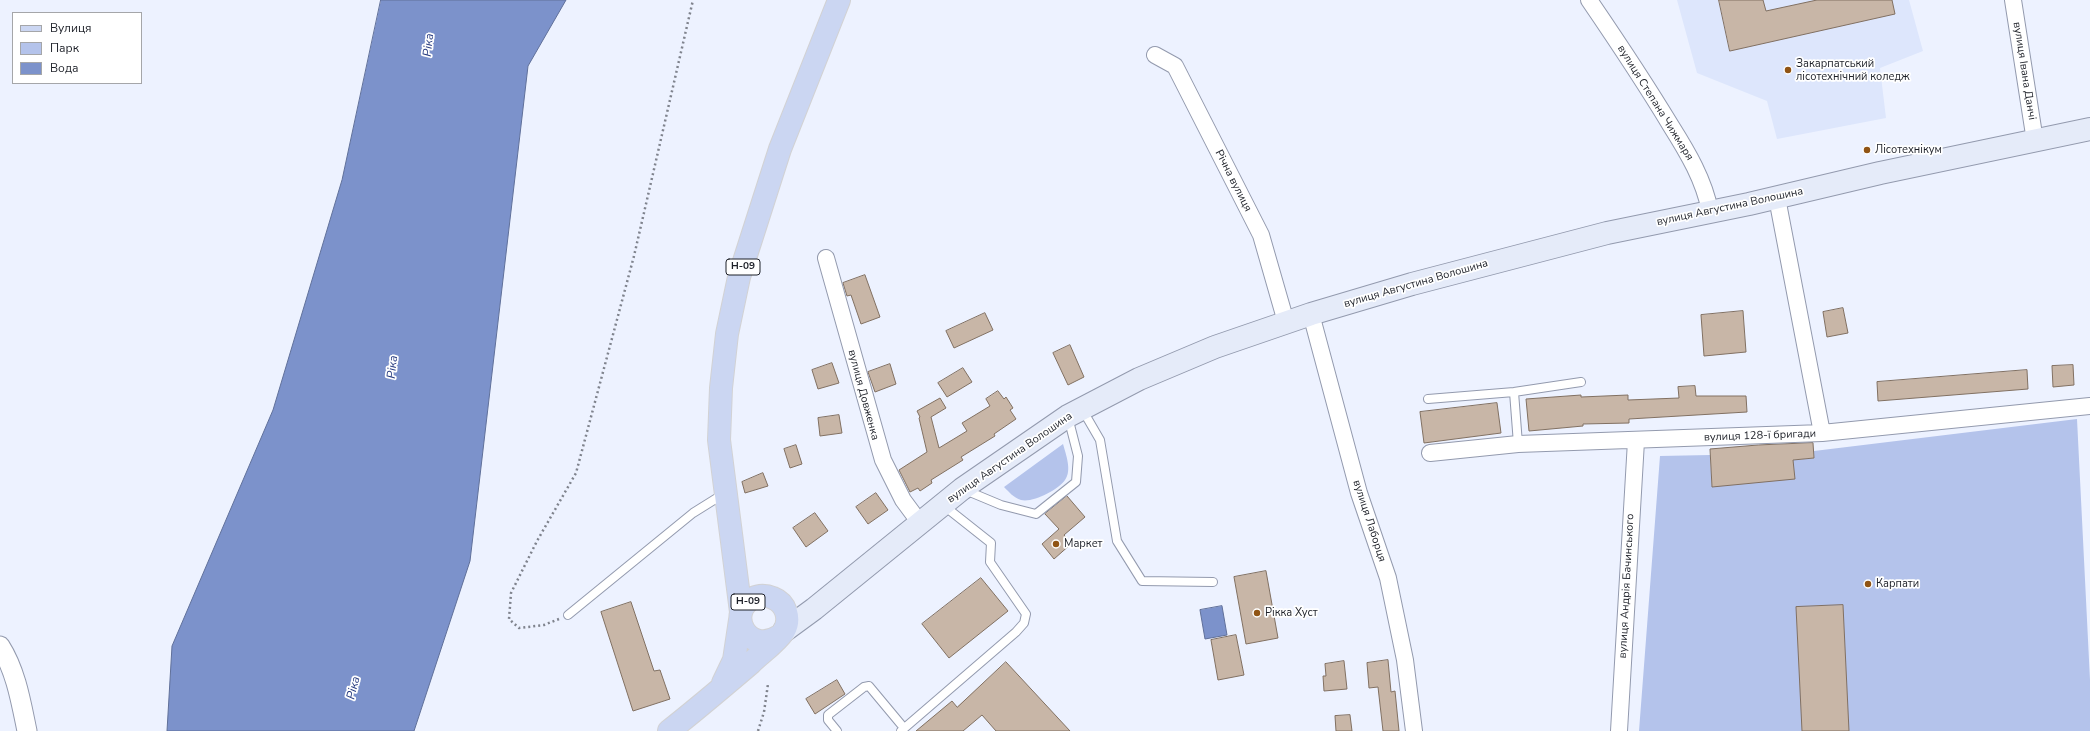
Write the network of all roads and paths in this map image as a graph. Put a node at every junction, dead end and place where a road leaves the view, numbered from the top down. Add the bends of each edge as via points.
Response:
1 (693, 0) edge
2 (839, 0) edge
3 (1589, 0) edge
4 (2013, 0) edge
5 (1155, 55) dead end
6 (2090, 129) edge
7 (2035, 141) junction
8 (1777, 198) junction
9 (1710, 211) junction
10 (826, 258) dead end
11 (1311, 314) junction
12 (1286, 322) junction
13 (1581, 382) dead end
14 (1514, 392) junction
15 (1428, 399) dead end
16 (2090, 406) edge
17 (1075, 412) junction
18 (1822, 433) junction
19 (1636, 441) junction
20 (1518, 444) junction
21 (1430, 453) dead end
22 (962, 489) junction
23 (725, 492) junction
24 (943, 505) junction
25 (920, 523) junction
26 (733, 548) junction
27 (1213, 582) dead end
28 (779, 601) junction
29 (814, 609) junction
30 (568, 615) joint
31 (741, 616) junction
32 (782, 634) junction
33 (0, 646) edge
34 (768, 684) dead end
35 (720, 689) junction
36 (902, 729) edge
37 (27, 731) edge
38 (669, 731) edge
39 (758, 731) edge
40 (836, 731) edge
41 (1414, 731) edge
42 (1619, 731) edge

1 - 30 path via 634,256 576,473 511,593 509,619 519,628 544,625
2 - 23 main road, Н-09 via 780,149 739,277 727,334 721,388 719,440
3 - 9 street, вулиця Степана Чижмаря via 1683,146 1706,189
4 - 7 street, вулиця Івана Данчі
5 - 12 street, Річна вулиця via 1175,66 1261,235
6 - 7 main road, вулиця Августина Волошина
7 - 8 main road, вулиця Августина Волошина via 1880,173
8 - 9 main road, вулиця Августина Волошина
8 - 18 street
9 - 11 main road, вулиця Августина Волошина via 1607,233 1501,260
10 - 25 street, вулиця Довженка via 883,460 903,500
11 - 12 main road, вулиця Августина Волошина
11 - 41 street, вулиця Лаборця via 1359,493 1388,578 1405,660
12 - 17 main road, вулиця Августина Волошина via 1176,362
13 - 14 lane
14 - 15 lane
14 - 20 lane
16 - 18 street, вулиця 128-ї бригади
17 - 22 main road, вулиця Августина Волошина
17 - 22 lane via 1078,456 1076,482 1036,514 1001,505
17 - 27 lane via 1100,440 1117,541 1142,580
18 - 19 street, вулиця 128-ї бригади
19 - 20 street, вулиця 128-ї бригади
19 - 42 street, вулиця Андрія Бачинського
20 - 21 street, вулиця 128-ї бригади
22 - 24 main road, вулиця Августина Волошина
23 - 26 main road, Н-09
23 - 30 lane via 693,513
24 - 25 main road, вулиця Августина Волошина
24 - 36 lane via 991,543 990,562 1026,614 1024,623 1016,632
25 - 29 main road, вулиця Августина Волошина
26 - 28 main road, Н-09 via 751,579
26 - 31 main road, Н-09
28 - 29 main road
28 - 31 main road, Н-09 via 768,596 760,596 748,601
28 - 32 main road via 787,617
29 - 32 main road, вулиця Августина Волошина
31 - 32 main road, Н-09 via 746,634 758,642 766,642
31 - 35 main road, вулиця Августина Волошина / Н-09 via 734,660
32 - 35 main road, вулиця Августина Волошина / Н-09
33 - 37 street via 8,659 17,685
34 - 39 path
35 - 38 main road, вулиця Августина Волошина / Н-09
36 - 40 lane via 869,686 864,687 828,715 828,720

